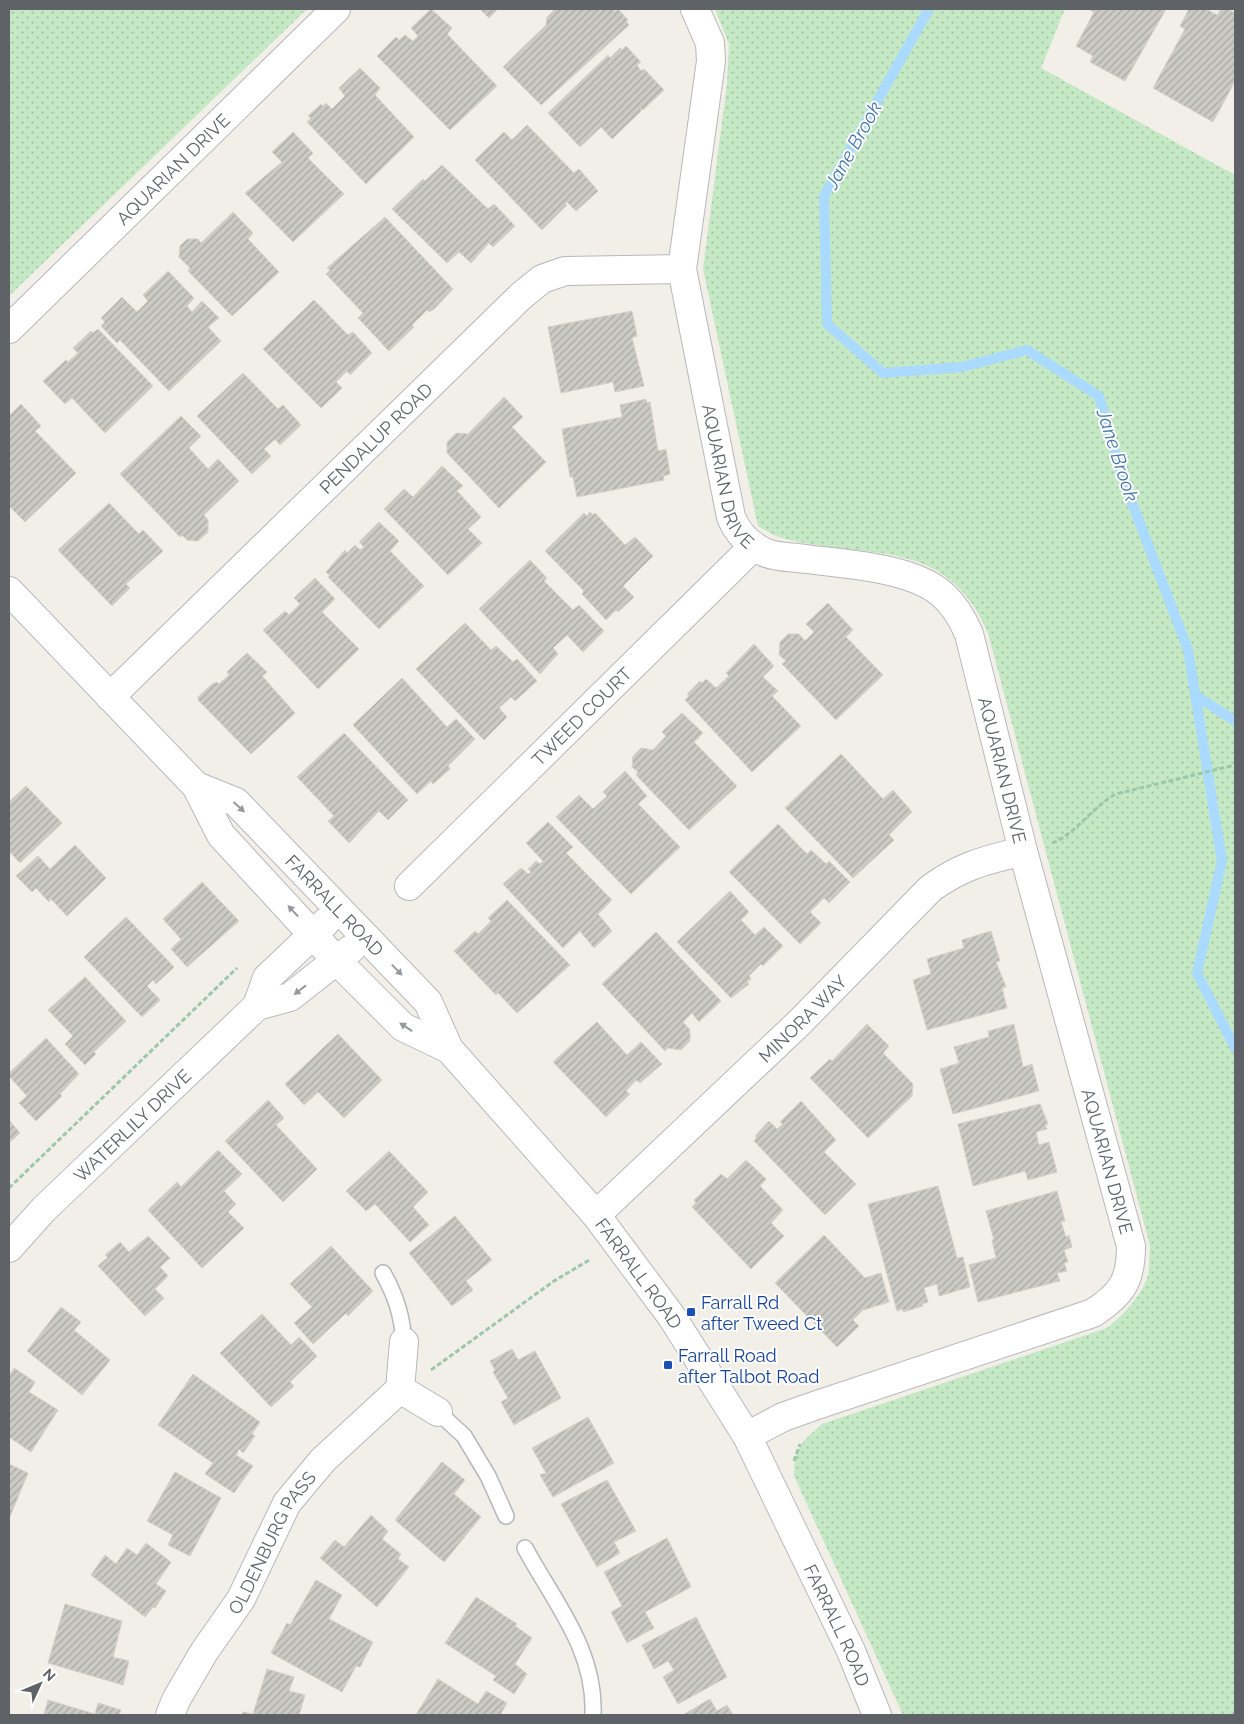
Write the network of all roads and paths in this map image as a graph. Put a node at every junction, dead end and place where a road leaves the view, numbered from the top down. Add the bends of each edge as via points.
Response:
1 (336, 9) edge
2 (694, 9) edge
3 (682, 269) junction
4 (9, 328) edge
5 (754, 546) junction
6 (9, 591) edge
7 (110, 697) junction
8 (1235, 765) edge
9 (196, 786) junction
10 (1034, 848) junction
11 (409, 886) dead end
12 (339, 910) junction
13 (313, 933) junction
14 (365, 937) junction
15 (337, 961) junction
16 (238, 967) dead end
17 (257, 1006) junction
18 (449, 1049) junction
19 (9, 1188) edge
20 (596, 1215) junction
21 (9, 1248) edge
22 (595, 1257) dead end
23 (383, 1273) dead end
24 (404, 1342) joint
25 (400, 1386) junction
26 (438, 1412) joint
27 (747, 1436) junction
28 (506, 1516) dead end
29 (525, 1548) dead end
30 (170, 1715) edge
31 (593, 1715) edge
32 (877, 1715) edge

1 - 4 street, AQUARIAN DRIVE
2 - 3 street, AQUARIAN DRIVE via 710,43 711,61
3 - 5 street, AQUARIAN DRIVE via 731,517 736,528
3 - 7 street, PENDALUP ROAD via 565,271 542,279
5 - 10 street, AQUARIAN DRIVE via 771,554 903,573 944,595 960,614 969,634
5 - 11 street, TWEED COURT
6 - 7 street, FARRALL ROAD
7 - 9 street, FARRALL ROAD
8 - 10 path via 1116,794 1101,802 1068,834
9 -> 12 street, FARRALL ROAD via 236,802
13 -> 9 street, FARRALL ROAD via 221,835
10 - 20 street, MINORA WAY via 970,864 930,888 800,1023
10 - 27 street, AQUARIAN DRIVE via 1131,1246 1131,1268 1124,1286 1112,1301 1093,1313 783,1417
12 - 13 street, WATERLILY DRIVE
12 - 14 street, FARRALL ROAD
13 - 15 street, FARRALL ROAD
13 - 17 street, WATERLILY DRIVE via 267,978
14 - 15 street, WATERLILY DRIVE
14 -> 18 street, FARRALL ROAD via 428,1002
15 -> 17 street, WATERLILY DRIVE via 290,997
18 -> 15 street, FARRALL ROAD via 403,1027
16 - 19 path
17 - 21 street, WATERLILY DRIVE via 44,1209
18 - 20 street, FARRALL ROAD
20 - 27 street, FARRALL ROAD via 672,1317
22 - 25 path via 554,1281 441,1364
23 - 24 lane via 402,1317
24 - 25 street
25 - 26 street
25 - 30 street, OLDENBURG PASS via 323,1460 287,1503 241,1598 204,1652
26 - 28 lane via 464,1436 488,1476
27 - 32 street, FARRALL ROAD via 851,1651
29 - 31 lane via 568,1620 589,1667

